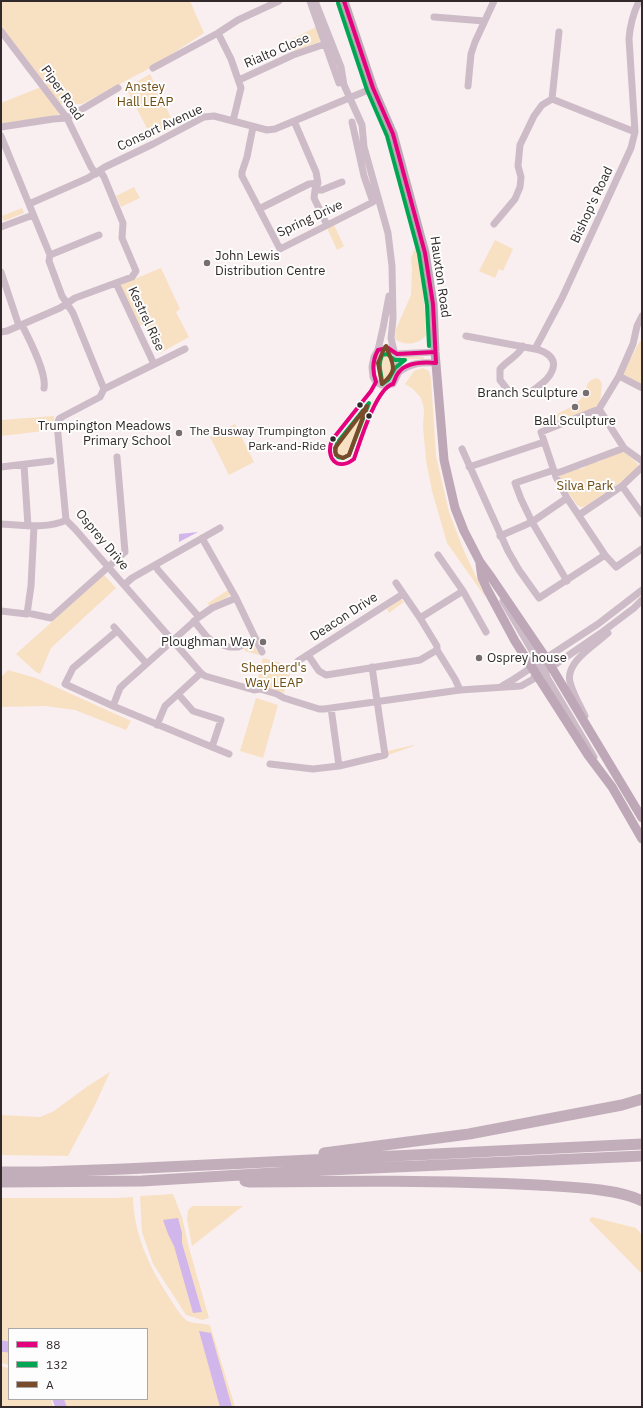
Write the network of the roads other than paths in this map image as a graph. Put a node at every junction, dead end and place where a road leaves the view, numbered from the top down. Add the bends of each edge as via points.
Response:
1 (279, 1) edge
2 (310, 1) edge
3 (315, 1) edge
4 (344, 1) edge
5 (494, 1) edge
6 (639, 1) edge
7 (434, 17) dead end
8 (484, 21) junction
9 (1, 31) edge
10 (559, 32) dead end
11 (218, 33) junction
12 (325, 44) junction
13 (153, 68) dead end
14 (239, 80) junction
15 (339, 83) dead end
16 (468, 86) dead end
17 (118, 88) dead end
18 (373, 88) junction
19 (349, 97) junction
20 (552, 99) junction
21 (67, 118) junction
22 (233, 121) junction
23 (294, 121) junction
24 (352, 122) dead end
25 (1, 127) edge
26 (253, 127) junction
27 (635, 132) junction
28 (1, 136) edge
29 (98, 172) junction
30 (318, 182) junction
31 (342, 182) dead end
32 (314, 190) junction
33 (29, 204) junction
34 (259, 208) junction
35 (33, 215) junction
36 (327, 224) junction
37 (494, 224) dead end
38 (1, 227) edge
39 (99, 235) dead end
40 (50, 255) junction
41 (1, 272) edge
42 (116, 283) junction
43 (391, 285) junction
44 (67, 303) junction
45 (642, 316) edge
46 (21, 325) junction
47 (640, 327) edge
48 (1, 332) edge
49 (466, 336) dead end
50 (523, 346) junction
51 (535, 348) junction
52 (185, 349) dead end
53 (378, 350) junction
54 (435, 352) junction
55 (395, 353) junction
56 (436, 363) junction
57 (154, 364) junction
58 (399, 372) junction
59 (619, 376) junction
60 (44, 388) dead end
61 (642, 388) edge
62 (104, 389) junction
63 (506, 390) dead end
64 (531, 392) dead end
65 (599, 409) junction
66 (544, 442) junction
67 (624, 448) junction
68 (462, 449) dead end
69 (117, 457) dead end
70 (51, 461) dead end
71 (642, 461) edge
72 (24, 465) junction
73 (1, 467) edge
74 (642, 467) edge
75 (469, 468) junction
76 (554, 472) junction
77 (622, 486) junction
78 (568, 498) junction
79 (642, 514) edge
80 (579, 515) junction
81 (66, 520) junction
82 (532, 522) junction
83 (1, 524) edge
84 (31, 526) junction
85 (220, 528) dead end
86 (500, 536) junction
87 (202, 538) junction
88 (642, 548) edge
89 (438, 555) dead end
90 (605, 555) junction
91 (480, 562) junction
92 (155, 565) junction
93 (108, 567) junction
94 (567, 581) junction
95 (396, 583) dead end
96 (124, 585) junction
97 (642, 590) edge
98 (463, 591) junction
99 (403, 594) junction
100 (236, 598) junction
101 (642, 600) edge
102 (634, 608) junction
103 (1, 611) edge
104 (32, 614) dead end
105 (420, 618) junction
106 (197, 619) junction
107 (486, 632) dead end
108 (256, 639) junction
109 (172, 640) junction
110 (437, 650) junction
111 (262, 652) dead end
112 (308, 655) junction
113 (298, 661) dead end
114 (146, 663) junction
115 (372, 667) junction
116 (547, 669) junction
117 (537, 670) junction
118 (201, 673) junction
119 (500, 687) junction
120 (460, 690) junction
121 (178, 694) junction
122 (377, 701) junction
123 (112, 706) junction
124 (331, 708) junction
125 (157, 725) junction
126 (212, 747) junction
127 (601, 748) junction
128 (229, 754) dead end
129 (270, 764) dead end
130 (339, 766) junction
131 (612, 787) junction
132 (642, 818) edge
133 (642, 839) edge
134 (642, 1099) edge
135 (642, 1144) edge
136 (642, 1156) edge
137 (272, 1162) junction
138 (1, 1172) edge
139 (223, 1177) junction
140 (1, 1182) edge
141 (642, 1201) edge

1 - 11 street via 238,20
2 - 12 street
3 - 19 street via 341,67
4 - 18 main road, Hauxton Road
5 - 8 street
6 - 27 street, Bishop's Road via 630,26
7 - 8 street
8 - 16 street via 471,54
9 - 21 street, Piper Road
10 - 20 street
11 - 13 street
11 - 14 street
12 - 14 street, Rialto Close via 293,55
12 - 15 street
14 - 22 street via 241,88
17 - 21 street
18 - 19 street, Consort Avenue
18 - 54 main road, Hauxton Road via 393,134 426,253 433,304
19 - 23 street, Consort Avenue
19 - 43 street via 362,125 364,147 385,221 392,266
20 - 27 street
20 - 37 street via 538,110 520,145 520,187 515,199
21 - 25 street
21 - 29 street, Piper Road
22 - 26 street, Consort Avenue
22 - 29 street, Consort Avenue via 214,116 204,118
23 - 26 street, Consort Avenue via 275,129
23 - 30 street
24 - 36 street, Spring Drive via 364,176 373,202
26 - 34 street, Spring Drive via 242,176
27 - 51 street, Bishop's Road via 625,162 562,298
28 - 33 street
29 - 33 street, Consort Avenue
29 - 42 street, Piper Road via 104,177 123,223 122,238 136,271 132,277
30 - 32 street
30 - 34 street via 308,184
31 - 32 street via 322,190
32 - 36 street via 314,198
33 - 35 street
34 - 36 street, Spring Drive via 280,249
35 - 38 street
35 - 40 street
39 - 40 street
40 - 44 street via 49,261
41 - 46 street
42 - 44 street
42 - 57 street, Kestrel Rise
43 - 53 street
43 - 55 street via 391,338
44 - 46 street
44 - 62 street
45 - 47 street
46 - 48 street
46 - 60 street via 39,362
47 - 59 street
49 - 50 street
50 - 51 street
50 - 63 street via 522,350 500,369 500,380
51 - 64 street via 549,355 553,364 547,379
52 - 57 street, Kestrel Rise
53 - 55 street via 388,348
53 - 58 street via 372,366 376,382 382,385 393,384
54 - 55 street
54 - 56 main road, Hauxton Road
55 - 58 street
56 - 58 street via 408,365
56 - 91 main road, Hauxton Road via 444,460 464,531
57 - 62 street, Kestrel Rise
59 - 61 street
59 - 65 street
62 - 81 street, Osprey Drive via 100,397 62,417 57,424
65 - 66 street via 541,432
65 - 67 street
66 - 75 street
66 - 76 street
67 - 71 street
67 - 76 street
68 - 75 street
69 - 93 street via 125,552
70 - 72 street
72 - 73 street
72 - 84 street
74 - 77 street
75 - 86 street
76 - 78 street
76 - 82 street via 515,483
77 - 79 street
77 - 80 street
78 - 80 street
78 - 82 street
80 - 90 street
81 - 84 street via 61,523
81 - 93 street, Osprey Drive
82 - 86 street
82 - 94 street
83 - 84 street
84 - 103 street via 31,586 26,614
85 - 87 street
86 - 94 street via 519,570 539,598
87 - 92 street
87 - 100 street
88 - 90 street via 616,568
89 - 98 street
90 - 94 street
91 - 117 main road via 491,577
91 - 117 main road via 482,578 487,589 515,641
92 - 96 street
92 - 106 street
93 - 96 street, Osprey Drive
93 - 104 street via 51,618
95 - 99 street
96 - 109 street, Osprey Drive
97 - 117 street
98 - 105 street
98 - 107 street
99 - 105 street
99 - 112 street, Deacon Drive
100 - 106 street via 212,608
100 - 108 street
101 - 102 street
102 - 116 street
102 - 127 street via 575,661 569,673 571,687
105 - 110 street
106 - 108 street via 207,637 213,642 238,647
106 - 109 street
108 - 111 street
109 - 114 street
109 - 118 street, Osprey Drive
110 - 115 street via 420,660
110 - 120 street
112 - 113 street, Deacon Drive
112 - 115 street via 319,671 326,674
114 - 123 street via 120,688
114 - 123 street via 115,629 73,668 65,684
115 - 122 street
116 - 117 main road
116 - 117 street
116 - 127 main road
116 - 131 street
117 - 119 street
117 - 119 street, Osprey Drive via 521,686
117 - 131 main road via 588,755
118 - 121 street
118 - 124 street, Osprey Drive via 254,690 260,689 277,694 319,709
119 - 120 street, Osprey Drive
120 - 122 street, Osprey Drive
121 - 125 street via 165,706
121 - 126 street via 193,711 221,720
122 - 124 street, Osprey Drive
122 - 130 street via 385,755
123 - 125 street
124 - 130 street
125 - 126 street
126 - 128 street
127 - 132 main road
129 - 130 street via 312,769
131 - 133 main road
134 - 137 highway via 469,1134 307,1154
135 - 137 highway
136 - 139 highway
137 - 138 highway
139 - 140 highway via 142,1181
139 - 141 highway via 250,1182 475,1182 544,1185 630,1195

